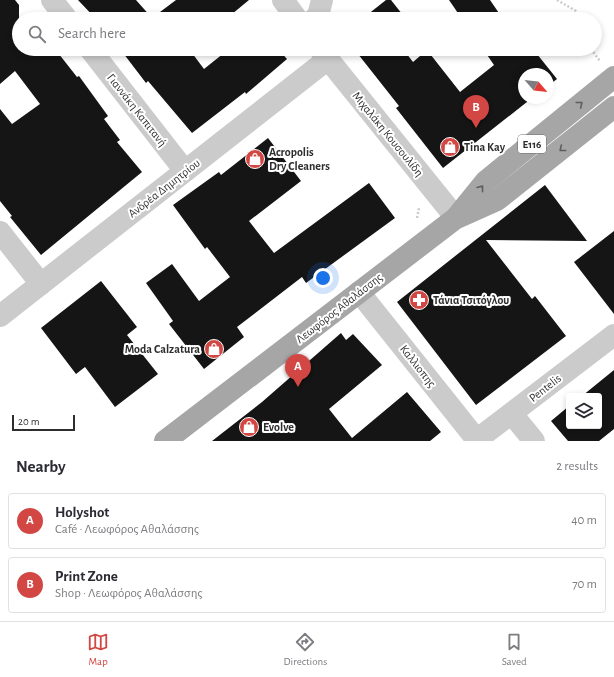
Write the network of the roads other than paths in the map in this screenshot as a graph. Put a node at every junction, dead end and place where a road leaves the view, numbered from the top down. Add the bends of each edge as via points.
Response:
1 (52, 0) edge
2 (283, 0) edge
3 (322, 0) edge
4 (61, 12) edge
5 (292, 12) edge
6 (319, 12) edge
7 (95, 56) edge
8 (322, 56) edge
9 (326, 56) edge
10 (614, 77) edge
11 (614, 107) edge
12 (185, 171) junction
13 (456, 218) junction
14 (0, 232) edge
15 (41, 284) junction
16 (359, 292) junction
17 (0, 316) edge
18 (614, 335) edge
19 (512, 414) junction
20 (476, 440) edge
21 (165, 441) edge
22 (534, 441) edge

1 - 4 street
2 - 5 street
3 - 6 street
7 - 12 street, Γιαννάκη Καπιτανή
8 - 12 street, Ανδρέα Δημητρίου
9 - 13 street, Μιχαλάκη Κουσουλίδη
13 -> 10 main road, Λεωφόρος Αθαλάσσης / E116 via 486,181
11 -> 13 main road, Λεωφόρος Αθαλάσσης / E116 via 497,200
12 - 15 street, Ανδρέα Δημητρίου
13 - 16 main road, Λεωφόρος Αθαλάσσης / E116
14 - 15 street
15 - 17 street, Ανδρέα Δημητρίου
16 - 20 street, Καλλιοπης
16 - 21 main road, Λεωφόρος Αθαλάσσης / E116
18 - 19 street, Pentelis
19 - 20 street, Pentelis
19 - 22 street

